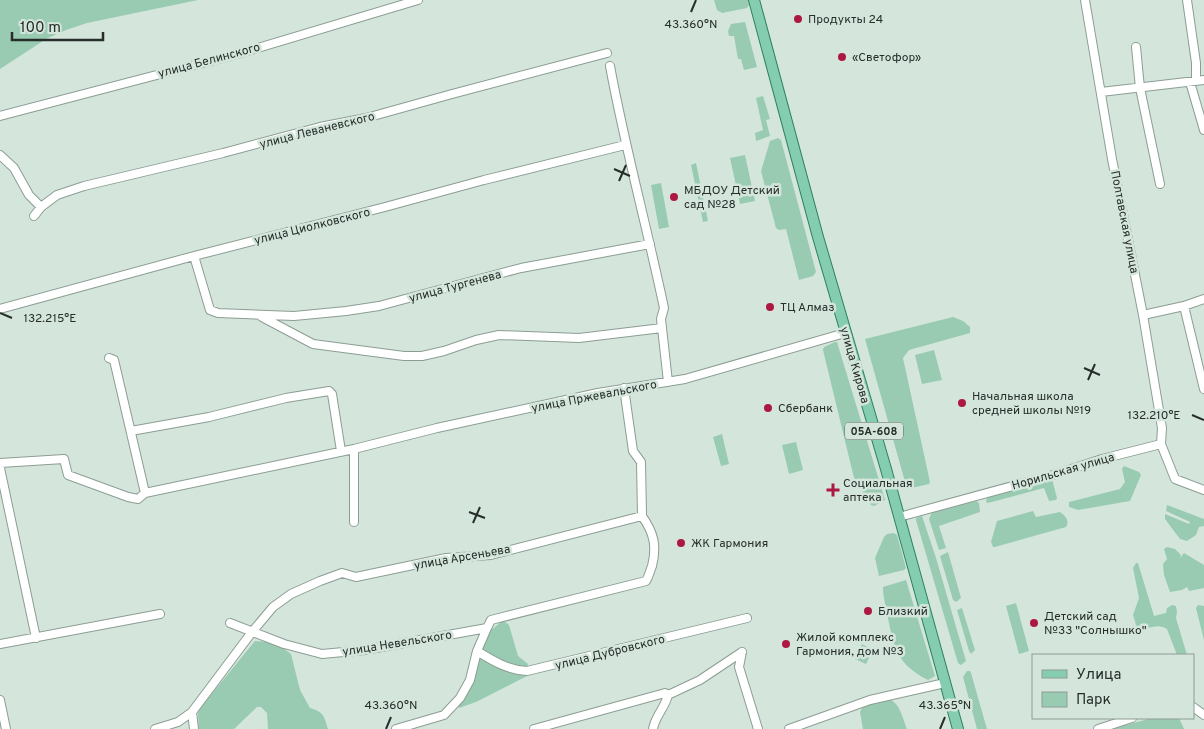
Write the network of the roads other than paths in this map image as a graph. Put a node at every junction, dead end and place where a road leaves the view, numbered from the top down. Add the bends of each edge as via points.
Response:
1 (418, 0) edge
2 (754, 0) edge
3 (1085, 0) edge
4 (1187, 0) edge
5 (1136, 46) dead end
6 (607, 54) dead end
7 (610, 66) dead end
8 (1197, 81) edge
9 (1140, 88) junction
10 (1101, 92) junction
11 (0, 116) edge
12 (1204, 130) edge
13 (625, 145) junction
14 (0, 155) edge
15 (1160, 184) dead end
16 (41, 207) junction
17 (34, 216) dead end
18 (650, 244) junction
19 (194, 256) junction
20 (1204, 299) edge
21 (1184, 306) junction
22 (0, 309) edge
23 (258, 314) junction
24 (1143, 315) junction
25 (662, 328) junction
26 (845, 333) junction
27 (109, 358) dead end
28 (668, 382) junction
29 (624, 388) junction
30 (1204, 389) edge
31 (131, 431) junction
32 (1161, 444) junction
33 (354, 449) junction
34 (341, 451) junction
35 (0, 464) edge
36 (0, 468) edge
37 (1204, 490) edge
38 (146, 493) junction
39 (642, 516) junction
40 (899, 517) junction
41 (354, 522) dead end
42 (160, 614) dead end
43 (747, 618) dead end
44 (230, 623) dead end
45 (487, 628) junction
46 (252, 632) junction
47 (36, 638) junction
48 (0, 644) edge
49 (477, 651) junction
50 (945, 683) junction
51 (668, 695) junction
52 (0, 700) edge
53 (192, 712) junction
54 (1129, 719) edge
55 (6, 729) edge
56 (155, 729) edge
57 (194, 729) edge
58 (396, 729) edge
59 (534, 729) edge
60 (653, 729) edge
61 (758, 729) edge
62 (788, 729) edge
63 (958, 729) edge
64 (1098, 729) edge

1 - 11 street, улица Белинского via 240,52
2 - 26 main road, улица Кирова / 05А-608
3 - 10 street, Полтавская улица
4 - 8 street
5 - 9 street
6 - 16 street, улица Леваневского via 366,118 84,186 57,194
7 - 13 street
8 - 9 street
8 - 12 street
9 - 10 street
9 - 15 street
10 - 24 street, Полтавская улица
13 - 18 street
13 - 19 street, улица Циолковского
14 - 16 street via 14,168
16 - 17 street, улица Леваневского
18 - 23 street, улица Тургенева via 521,268 379,306 313,315
18 - 25 street via 664,308
19 - 22 street, улица Циолковского
19 - 23 street, улица Тургенева via 210,310
20 - 21 street
21 - 24 street
21 - 30 street
23 - 25 street via 313,344 404,356 430,354 499,335 579,338
24 - 32 street, Полтавская улица via 1160,413
25 - 28 street
26 - 28 street, улица Пржевальского via 704,375
26 - 40 main road, улица Кирова / 05А-608
27 - 31 street via 114,360
28 - 29 street, улица Пржевальского
29 - 33 street, улица Пржевальского
29 - 39 street via 633,451 642,462
31 - 34 street via 329,391
31 - 38 street
32 - 37 street via 1175,479
32 - 40 street, Норильская улица
33 - 34 street, улица Пржевальского
33 - 41 street
34 - 38 street, улица Пржевальского
35 - 38 street, улица Пржевальского via 64,460 68,475 133,499
36 - 47 street
39 - 45 street, улица Невельского via 652,531 655,546 646,580 491,620
39 - 46 street, улица Арсеньева via 491,555 446,558 356,577 342,573 291,594 272,607
40 - 50 main road, улица Кирова / 05А-608
42 - 47 street
43 - 49 street, улица Дубровского via 527,672 515,671
44 - 46 street
45 - 46 street, улица Невельского via 365,650 322,654
45 - 49 street
46 - 53 street
47 - 48 street
49 - 58 street via 467,689 444,715
50 - 62 street via 870,700
50 - 63 main road, улица Кирова / 05А-608
51 - 59 street via 665,693
51 - 60 street
51 - 61 street via 700,680 742,652 739,667
52 - 55 street
53 - 56 street via 178,722
53 - 57 street
54 - 64 street

